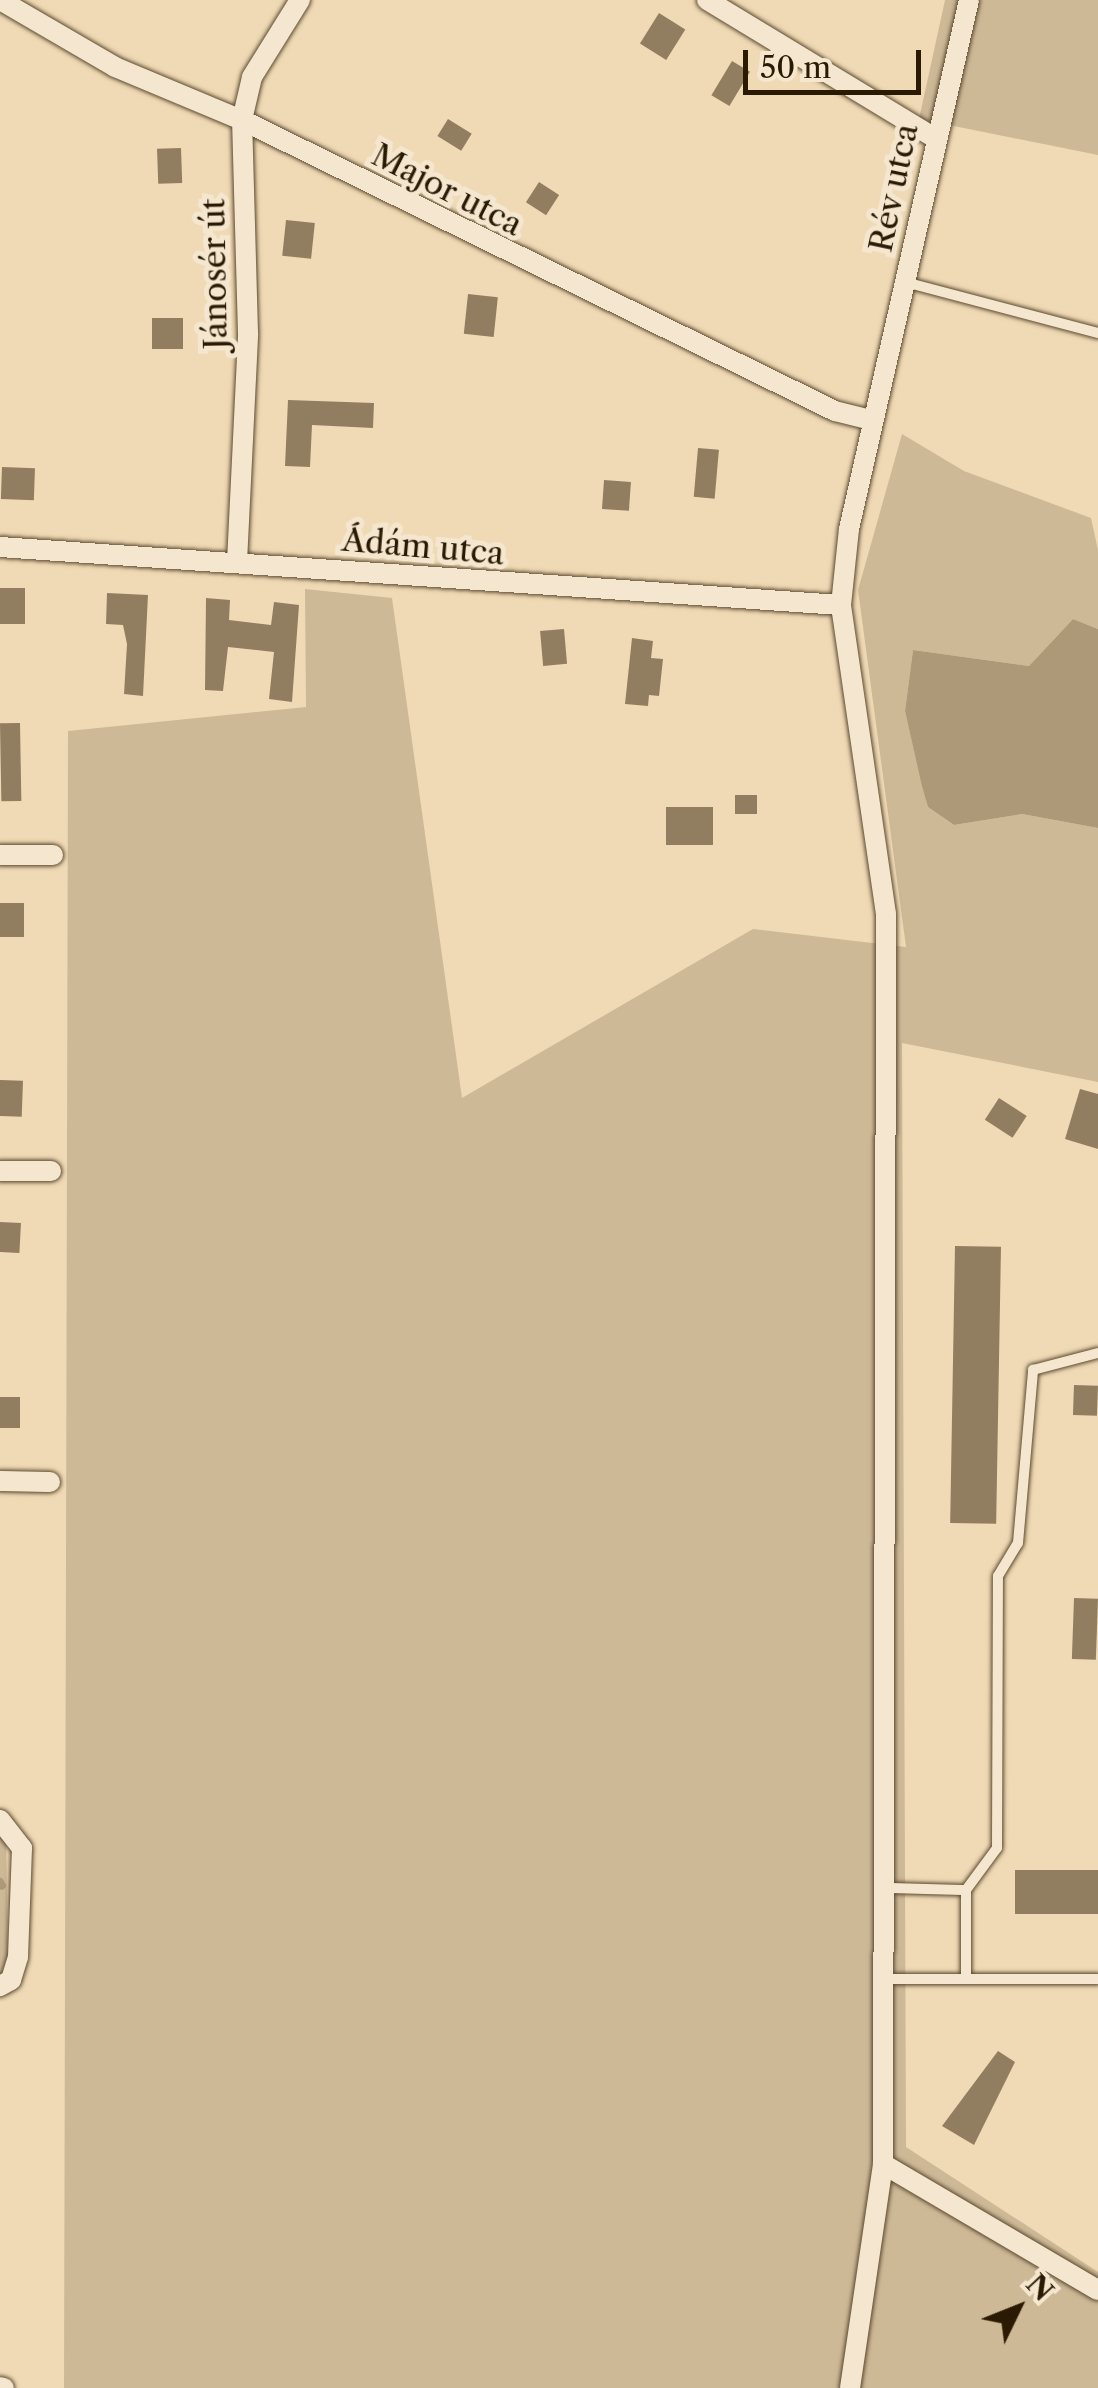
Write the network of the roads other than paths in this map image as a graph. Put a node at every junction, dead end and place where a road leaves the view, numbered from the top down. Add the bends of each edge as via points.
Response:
1 (0, 0) edge
2 (300, 0) edge
3 (707, 0) edge
4 (969, 0) edge
5 (242, 120) junction
6 (935, 138) junction
7 (904, 282) junction
8 (1098, 333) edge
9 (872, 420) junction
10 (0, 546) edge
11 (237, 562) junction
12 (842, 604) junction
13 (0, 855) edge
14 (53, 856) dead end
15 (0, 1171) edge
16 (51, 1172) dead end
17 (1098, 1352) edge
18 (0, 1481) edge
19 (50, 1482) dead end
20 (0, 1820) edge
21 (887, 1888) junction
22 (966, 1890) junction
23 (887, 1979) junction
24 (966, 1979) junction
25 (1098, 1979) edge
26 (6, 1983) edge
27 (884, 2164) junction
28 (1098, 2290) edge
29 (850, 2388) edge

1 - 5 street, Major utca via 115,67
2 - 5 street, Jánosér út via 252,78
3 - 6 street
4 - 6 street, Rév utca
5 - 9 street, Major utca via 539,271 835,410
5 - 11 street, Jánosér út via 248,333
6 - 7 street, Rév utca
7 - 8 lane
7 - 9 street, Rév utca
9 - 12 street, Rév utca
10 - 11 street, Ádám utca
11 - 12 street, Ádám utca
12 - 21 street, Rév utca via 886,914
13 - 14 street
15 - 16 street
17 - 22 lane via 1033,1370 1018,1542 998,1576 996,1848
18 - 19 street
20 - 26 street via 19,1835
21 - 22 lane
21 - 23 street, Rév utca
22 - 24 lane
23 - 24 lane
23 - 27 street, Rév utca
24 - 25 lane
27 - 28 street
27 - 29 street, Rév utca

